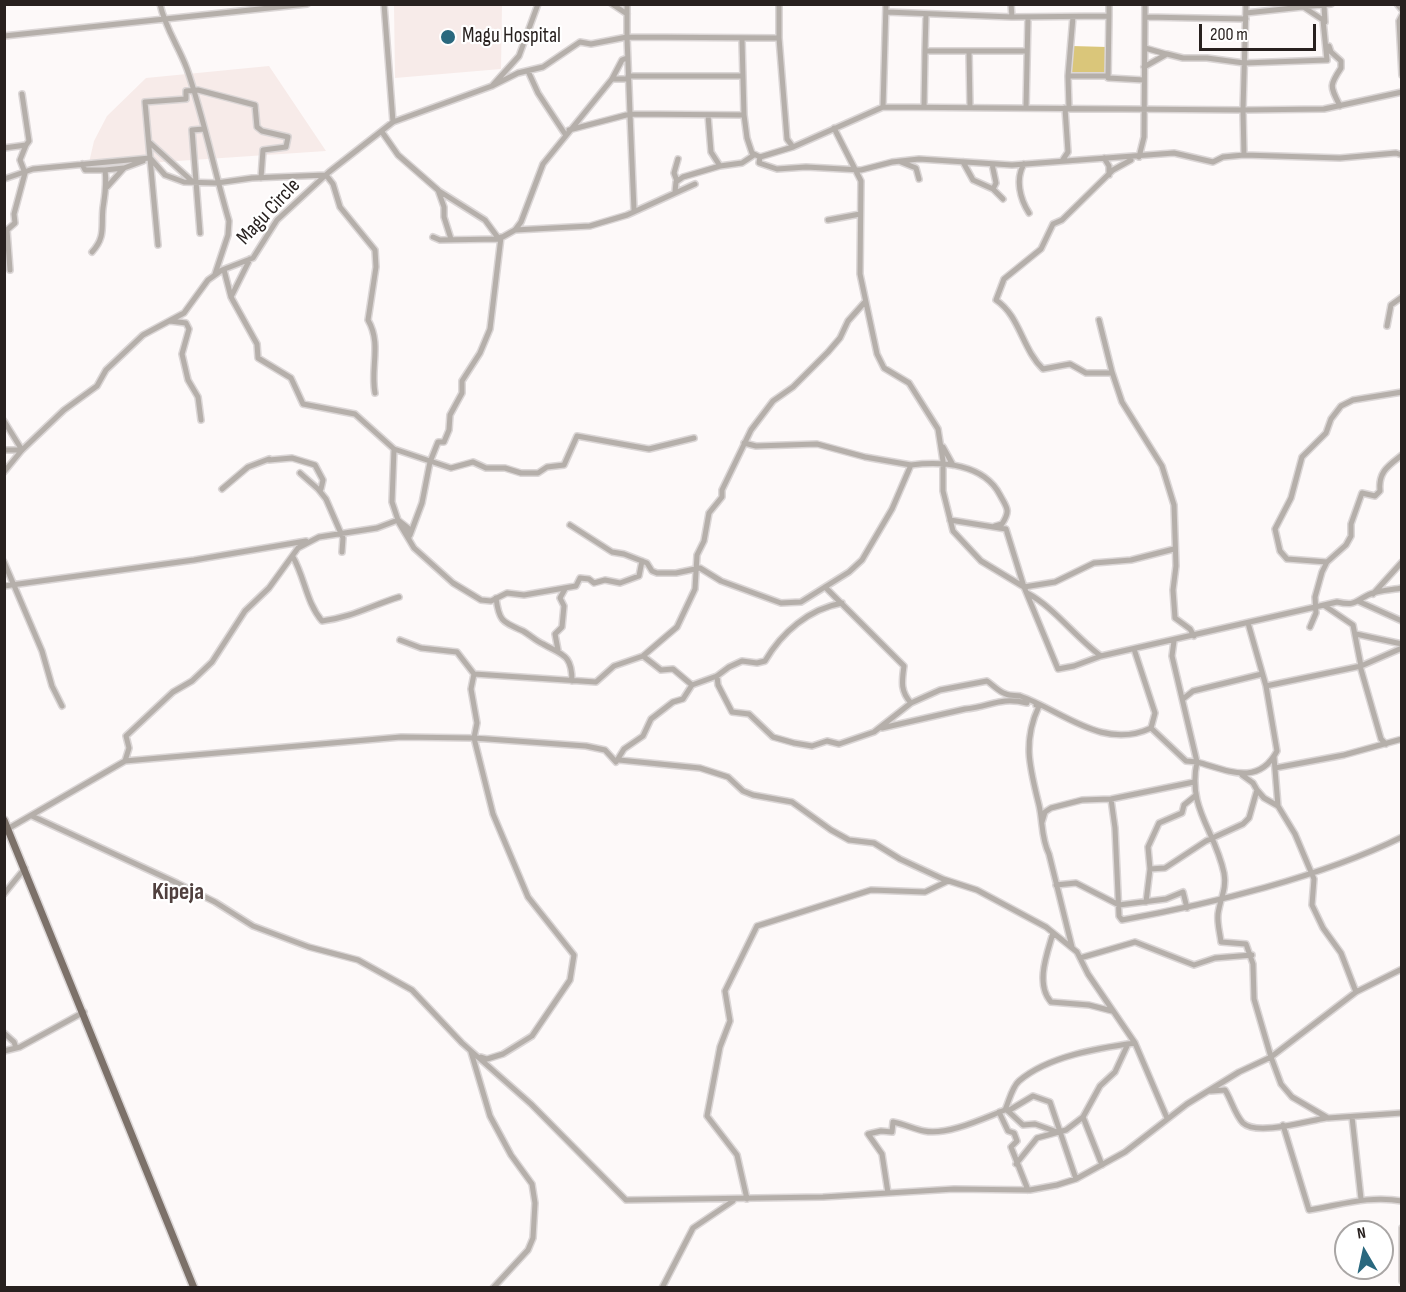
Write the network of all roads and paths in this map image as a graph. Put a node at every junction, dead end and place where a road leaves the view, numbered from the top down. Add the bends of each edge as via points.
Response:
1 (160, 4) edge
2 (307, 4) edge
3 (384, 4) edge
4 (538, 4) edge
5 (612, 4) edge
6 (627, 4) edge
7 (779, 4) edge
8 (886, 4) edge
9 (1011, 4) edge
10 (1109, 4) edge
11 (1145, 4) edge
12 (1246, 4) edge
13 (1397, 4) edge
14 (1328, 5) edge
15 (1300, 6) edge
16 (886, 12) junction
17 (1401, 13) edge
18 (627, 14) junction
19 (926, 15) junction
20 (1073, 16) junction
21 (1109, 16) junction
22 (1246, 16) junction
23 (1012, 17) junction
24 (1028, 17) junction
25 (1145, 17) junction
26 (163, 19) junction
27 (4, 36) edge
28 (627, 37) junction
29 (1400, 37) edge
30 (778, 38) junction
31 (742, 40) junction
32 (1145, 48) junction
33 (925, 51) junction
34 (1026, 51) junction
35 (969, 52) junction
36 (1167, 54) junction
37 (627, 58) junction
38 (1244, 63) junction
39 (1144, 67) junction
40 (528, 71) junction
41 (1401, 75) edge
42 (743, 76) junction
43 (1068, 76) junction
44 (1108, 76) junction
45 (628, 78) junction
46 (612, 79) junction
47 (1144, 80) junction
48 (492, 86) junction
49 (192, 90) junction
50 (1401, 92) edge
51 (22, 94) dead end
52 (1340, 106) junction
53 (883, 107) junction
54 (924, 107) junction
55 (970, 107) junction
56 (1026, 108) junction
57 (1067, 108) junction
58 (1144, 110) junction
59 (1243, 110) junction
60 (630, 114) junction
61 (744, 115) junction
62 (708, 116) junction
63 (393, 122) junction
64 (834, 128) junction
65 (204, 129) junction
66 (382, 132) junction
67 (567, 132) junction
68 (149, 142) junction
69 (26, 145) junction
70 (793, 147) junction
71 (4, 148) edge
72 (1068, 152) junction
73 (1401, 154) edge
74 (1244, 155) junction
75 (757, 156) junction
76 (1137, 157) junction
77 (150, 158) junction
78 (1104, 158) junction
79 (678, 159) dead end
80 (1074, 160) junction
81 (899, 161) junction
82 (1062, 161) junction
83 (963, 162) junction
84 (82, 164) junction
85 (992, 164) junction
86 (1024, 164) junction
87 (720, 166) junction
88 (124, 168) junction
89 (105, 170) junction
90 (855, 170) junction
91 (25, 173) junction
92 (326, 175) junction
93 (1109, 175) junction
94 (261, 178) junction
95 (4, 179) edge
96 (919, 179) dead end
97 (677, 181) junction
98 (195, 182) junction
99 (217, 183) junction
100 (695, 184) dead end
101 (107, 187) junction
102 (993, 189) junction
103 (438, 190) junction
104 (675, 192) junction
105 (1003, 199) dead end
106 (634, 210) junction
107 (1029, 213) dead end
108 (860, 214) junction
109 (828, 220) dead end
110 (515, 230) junction
111 (6, 231) edge
112 (200, 233) dead end
113 (434, 237) dead end
114 (500, 238) junction
115 (451, 239) junction
116 (158, 245) dead end
117 (92, 252) dead end
118 (250, 259) junction
119 (10, 270) dead end
120 (224, 270) junction
121 (214, 276) junction
122 (231, 297) junction
123 (1401, 297) edge
124 (864, 303) junction
125 (1100, 320) dead end
126 (169, 321) junction
127 (1387, 326) dead end
128 (1112, 373) junction
129 (1401, 392) edge
130 (375, 393) dead end
131 (201, 420) dead end
132 (4, 421) edge
133 (694, 438) dead end
134 (744, 442) junction
135 (942, 442) junction
136 (394, 449) junction
137 (4, 450) edge
138 (22, 450) junction
139 (1401, 455) edge
140 (430, 462) junction
141 (943, 462) junction
142 (911, 465) junction
143 (953, 465) junction
144 (4, 472) edge
145 (300, 474) dead end
146 (222, 489) dead end
147 (318, 489) junction
148 (398, 520) junction
149 (950, 520) junction
150 (570, 525) dead end
151 (995, 526) junction
152 (341, 534) junction
153 (409, 540) junction
154 (310, 541) junction
155 (1174, 549) junction
156 (342, 552) dead end
157 (293, 557) junction
158 (642, 561) junction
159 (4, 562) edge
160 (1327, 562) junction
161 (1401, 562) edge
162 (697, 569) junction
163 (14, 584) junction
164 (4, 586) edge
165 (825, 587) junction
166 (1401, 588) edge
167 (565, 589) junction
168 (1025, 590) junction
169 (1373, 594) junction
170 (399, 597) dead end
171 (496, 598) junction
172 (1359, 602) junction
173 (842, 603) junction
174 (1323, 605) junction
175 (1315, 607) junction
176 (1401, 621) edge
177 (1248, 623) junction
178 (1311, 627) dead end
179 (1356, 634) junction
180 (1194, 636) junction
181 (400, 640) dead end
182 (1174, 641) junction
183 (1401, 646) edge
184 (1134, 649) junction
185 (558, 650) junction
186 (643, 656) junction
187 (1101, 656) junction
188 (1361, 666) junction
189 (474, 674) junction
190 (1262, 674) junction
191 (717, 676) junction
192 (572, 681) junction
193 (692, 685) junction
194 (1266, 686) junction
195 (1183, 699) junction
196 (911, 703) junction
197 (62, 706) dead end
198 (1039, 706) junction
199 (1150, 728) junction
200 (878, 729) junction
201 (474, 738) junction
202 (1401, 740) edge
203 (1386, 744) junction
204 (1274, 757) junction
205 (619, 760) junction
206 (125, 761) junction
207 (1197, 762) junction
208 (1275, 768) junction
209 (1242, 775) junction
210 (1194, 782) junction
211 (1257, 790) junction
212 (1195, 796) junction
213 (1111, 798) junction
214 (1278, 806) junction
215 (32, 816) junction
216 (4, 820) edge
217 (1042, 824) junction
218 (6, 830) edge
219 (1213, 837) junction
220 (1401, 837) edge
221 (25, 868) junction
222 (1150, 869) junction
223 (1311, 872) junction
224 (948, 881) junction
225 (1056, 885) junction
226 (4, 894) edge
227 (1224, 898) junction
228 (1146, 902) junction
229 (1119, 905) junction
230 (1187, 908) junction
231 (1053, 933) junction
232 (1072, 948) junction
233 (1252, 955) junction
234 (1080, 958) junction
235 (1401, 969) edge
236 (1356, 992) junction
237 (1112, 1011) junction
238 (84, 1012) junction
239 (4, 1033) edge
240 (1131, 1044) junction
241 (467, 1046) junction
242 (16, 1048) junction
243 (4, 1051) edge
244 (475, 1054) junction
245 (1270, 1057) junction
246 (1206, 1093) junction
247 (1007, 1109) junction
248 (999, 1112) junction
249 (1401, 1113) edge
250 (1352, 1117) junction
251 (1083, 1118) junction
252 (1167, 1118) junction
253 (1328, 1118) junction
254 (1283, 1125) junction
255 (1059, 1132) junction
256 (1016, 1164) junction
257 (1102, 1165) junction
258 (1076, 1179) junction
259 (1028, 1190) junction
260 (888, 1193) junction
261 (747, 1199) junction
262 (1361, 1199) junction
263 (735, 1200) junction
264 (1401, 1201) edge
265 (1401, 1228) edge
266 (1401, 1281) edge
267 (194, 1287) edge
268 (493, 1287) edge
269 (662, 1287) edge

1 - 26 street
2 - 26 street
3 - 63 street
4 - 48 street via 519,56
5 - 18 street
6 - 18 street
7 - 30 street
8 - 16 street
9 - 23 street
10 - 21 street
11 - 25 street
12 - 22 street
13 - 17 street
14 - 15 street
14 - 52 street via 1331,52 1341,61 1331,86
15 - 22 street
15 - 38 street via 1323,20 1327,60
16 - 19 street
16 - 53 street
17 - 29 street
18 - 28 street
19 - 23 street
19 - 33 street
20 - 21 street
20 - 24 street
20 - 43 street
21 - 44 street
22 - 25 street
22 - 38 street
23 - 24 street
24 - 34 street
25 - 32 street
26 - 27 street
26 - 49 street via 187,69
28 - 31 street
28 - 37 street
28 - 40 street via 591,45 580,42 543,67
29 - 41 street
30 - 31 street
30 - 70 street via 787,139
31 - 42 street
32 - 36 street
32 - 39 street
33 - 35 street
33 - 54 street
34 - 35 street
34 - 56 street
35 - 55 street
36 - 38 street
36 - 39 street
37 - 45 street
37 - 46 street
38 - 59 street
39 - 47 street
40 - 48 street
40 - 67 street via 538,93
42 - 45 street
42 - 61 street
43 - 44 street
43 - 57 street
44 - 47 street
45 - 46 street
45 - 60 street
46 - 67 street
47 - 58 street
48 - 63 street
49 - 65 street
49 - 68 street via 186,91 186,99 145,102
49 - 94 street via 255,105 262,131 288,137 286,147 263,150
50 - 52 street
51 - 69 street via 29,135
52 - 59 street
53 - 54 street
53 - 64 street
54 - 55 street
55 - 56 street
56 - 57 street
57 - 58 street
57 - 72 street
58 - 59 street
58 - 76 street via 1144,137
59 - 74 street
60 - 62 street
60 - 67 street
60 - 106 street
61 - 62 street
61 - 75 street via 747,138
62 - 87 street via 711,152
63 - 66 street, Magu Circle
64 - 70 street
64 - 90 street
65 - 98 street via 192,130
65 - 99 street
66 - 92 street, Magu Circle
66 - 103 street via 398,155
67 - 110 street via 543,164
68 - 77 street
68 - 98 street
69 - 71 street
69 - 91 street via 20,160
70 - 75 street
72 - 80 street
72 - 82 street
73 - 74 street via 1340,158
74 - 76 street via 1213,162 1174,153
75 - 87 street
75 - 90 street via 763,166 777,169
76 - 78 street
76 - 93 street
77 - 84 street
77 - 88 street
77 - 98 street via 165,175
77 - 116 street
78 - 80 street
78 - 93 street
79 - 97 street via 674,173
80 - 82 street
81 - 83 street
81 - 90 street
81 - 96 street via 916,168
82 - 86 street
83 - 85 street
83 - 102 street via 973,180
84 - 89 street via 85,170
84 - 91 street
85 - 86 street
85 - 102 street via 996,183
86 - 107 street via 1019,197
87 - 97 street
88 - 89 street
88 - 101 street
89 - 101 street
90 - 108 street via 861,181
91 - 95 street
91 - 111 street via 15,223
92 - 94 street
92 - 118 street, Magu Circle via 277,220
92 - 130 street via 345,214 375,250 368,320 377,356 372,379
93 - 128 street via 1053,224 1041,249 1004,279 996,300 1015,321 1020,337 1043,369 1062,363 1086,374
94 - 99 street
97 - 104 street
98 - 99 street
98 - 112 street
99 - 121 street via 229,221
100 - 104 street
101 - 117 street via 103,234
102 - 105 street
103 - 114 street via 485,220
103 - 115 street
104 - 106 street
106 - 110 street via 590,226
108 - 109 street
108 - 124 street
110 - 114 street
111 - 119 street
113 - 115 street
114 - 115 street
114 - 140 street via 490,329 462,381 462,393 450,415 446,438 438,442
118 - 120 street, Magu Circle
118 - 122 street
120 - 121 street, Magu Circle
120 - 122 street
121 - 126 street, Magu Circle via 184,313
122 - 136 street via 257,344 258,358 291,378 303,404 355,414
123 - 127 street via 1391,305
124 - 134 street via 816,366 773,401
124 - 135 street via 884,368 909,383
125 - 128 street
126 - 131 street via 186,323 189,329 182,354 188,380 198,397
126 - 138 street, Magu Circle via 143,335 106,370 97,386 64,410
128 - 155 street via 1122,402 1162,466 1174,505
129 - 160 street via 1353,400 1341,406 1326,433 1302,457 1291,498 1275,529 1280,551 1287,559
132 - 138 street
133 - 140 street via 649,449 577,436 564,465 547,467 538,473 486,468 473,462 451,468
134 - 142 street via 756,446 817,444
134 - 162 street via 722,497 709,513
135 - 141 street
135 - 143 street
136 - 140 street
136 - 148 street via 392,502
137 - 138 street
138 - 144 street, Magu Circle
139 - 160 street via 1378,478 1380,491 1375,496 1362,493 1351,536
140 - 153 street
141 - 142 street
141 - 143 street
141 - 149 street via 943,491
142 - 165 street via 892,509 862,560
143 - 151 street via 980,472 997,488 1008,506 1008,514 1002,524
145 - 147 street
146 - 147 street via 248,467 269,459 292,458 315,465 323,480
147 - 152 street
148 - 152 street
148 - 153 street
149 - 151 street
149 - 168 street via 953,531 981,561
150 - 158 street via 612,552
151 - 168 street via 1009,534
152 - 154 street
152 - 156 street
153 - 171 street via 426,561 453,583 481,600
154 - 157 street via 298,548
154 - 163 street
155 - 168 street via 1131,560 1094,563 1055,582
155 - 180 street via 1175,618
157 - 170 street via 312,609 322,621 357,615
157 - 206 street via 245,611 212,662 126,736 129,748
158 - 162 street via 657,573
158 - 167 street via 639,576 630,580 594,583 580,578 576,586
159 - 163 street
160 - 175 street
161 - 169 street
162 - 165 street via 781,603 801,602
162 - 186 street via 691,598 677,627
163 - 164 street
163 - 197 street
165 - 173 street
166 - 169 street
167 - 171 street via 524,595 507,593
167 - 185 street via 560,598 564,606 562,627 555,634
168 - 187 street
168 - 187 street via 1058,669
169 - 172 street
171 - 185 street via 498,613 511,628
172 - 174 street
172 - 176 street
173 - 191 street via 825,606 807,616 771,648 765,661 742,661
173 - 196 street via 904,666 900,681
174 - 175 street
174 - 179 street via 1353,625
175 - 177 street
175 - 178 street via 1317,613
177 - 180 street
177 - 190 street
179 - 183 street
179 - 188 street
180 - 182 street
181 - 189 street via 421,648 457,652
182 - 184 street
182 - 195 street via 1172,656
183 - 188 street
184 - 187 street
184 - 199 street via 1155,713
185 - 192 street via 570,665
186 - 192 street via 614,666 596,682
186 - 193 street via 661,670 674,669
188 - 194 street
188 - 203 street via 1381,739
189 - 192 street
189 - 201 street
190 - 194 street
190 - 195 street via 1193,691
191 - 193 street
191 - 200 street via 732,712 749,714 773,737 812,746 827,741 838,744
193 - 205 street via 682,699 651,719 643,736 624,749
194 - 204 street via 1278,751
195 - 207 street
196 - 198 street via 940,690 987,681 1003,694 1018,695
196 - 200 street
198 - 199 street via 1109,734 1132,734
198 - 200 street via 1001,700
198 - 217 street via 1029,730 1029,746
199 - 207 street via 1186,761
201 - 205 street via 586,746 605,750 616,762
201 - 206 street via 400,737
201 - 244 street via 493,814 510,858 532,903 574,955 570,980 532,1036 495,1057 487,1059
202 - 203 street
203 - 208 street
204 - 208 street
204 - 209 street via 1262,768
205 - 224 street via 681,764 714,771 728,777 743,791 792,802 849,840 874,843
206 - 215 street
207 - 209 street
207 - 210 street
208 - 214 street
209 - 211 street
210 - 212 street
210 - 213 street
211 - 214 street
211 - 219 street via 1243,824
212 - 219 street
212 - 222 street via 1178,817 1159,823 1148,847
213 - 217 street via 1051,808 1045,812
213 - 229 street
214 - 223 street
215 - 218 street
215 - 241 street via 187,888 253,926 365,964 412,990
216 - 218 main road
217 - 225 street via 1042,840
218 - 221 main road
219 - 222 street via 1165,868
219 - 227 street via 1224,873
220 - 223 street via 1365,855
221 - 226 street
221 - 238 main road
222 - 228 street
223 - 227 street
223 - 236 street via 1312,905 1341,953
224 - 231 street via 1000,901
224 - 261 street via 925,892 871,890 757,926 725,991 730,1021 720,1047 707,1116 737,1155
225 - 229 street via 1076,883
225 - 232 street
227 - 230 street
227 - 233 street via 1218,912 1221,942 1246,944
228 - 229 street
228 - 230 street via 1181,892
229 - 230 street via 1122,920
231 - 232 street
231 - 237 street via 1043,968 1045,996 1051,1002
232 - 234 street
233 - 234 street via 1215,958 1194,965 1135,942
233 - 245 street via 1254,999
234 - 237 street
235 - 236 street
236 - 245 street
237 - 240 street
238 - 242 street
238 - 267 main road
239 - 242 street
240 - 247 street via 1087,1050 1034,1071 1017,1082
240 - 251 street via 1115,1072 1100,1086
240 - 252 street
241 - 244 street
241 - 268 street via 490,1116 532,1184 535,1203 533,1238 528,1250
242 - 243 street
244 - 263 street via 626,1200
245 - 246 street
245 - 253 street via 1281,1084 1292,1097
246 - 252 street
246 - 254 street via 1225,1090 1242,1122 1251,1127
247 - 248 street
247 - 255 street via 1023,1125 1035,1124
247 - 255 street via 1034,1096 1042,1098 1050,1102
248 - 256 street via 1017,1141 1011,1147
248 - 260 street via 933,1132 893,1122 892,1132 868,1134 882,1154
249 - 250 street
250 - 253 street
250 - 262 street
251 - 255 street
251 - 257 street
252 - 257 street
253 - 254 street
254 - 262 street via 1308,1210
255 - 256 street via 1037,1138
255 - 258 street
256 - 259 street
257 - 258 street
258 - 259 street
259 - 260 street
260 - 261 street
261 - 263 street
262 - 264 street
263 - 269 street via 693,1228
265 - 266 street

